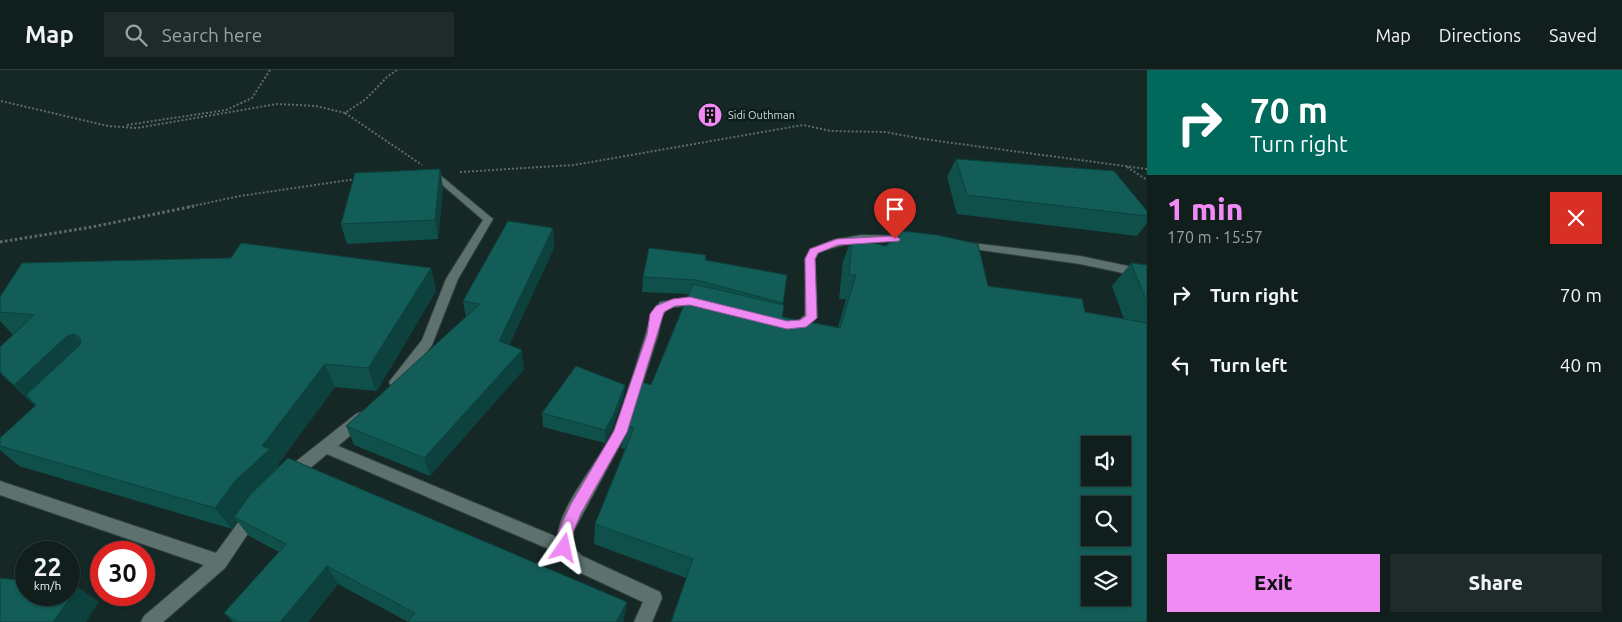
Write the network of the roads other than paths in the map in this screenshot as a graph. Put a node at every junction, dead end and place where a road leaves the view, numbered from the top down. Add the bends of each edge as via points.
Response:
1 (434, 174) edge
2 (928, 241) edge
3 (946, 243) edge
4 (1147, 274) edge
5 (717, 308) edge
6 (780, 323) edge
7 (384, 394) edge
8 (371, 408) edge
9 (326, 447) junction
10 (280, 486) edge
11 (0, 488) edge
12 (263, 504) edge
13 (564, 548) junction
14 (219, 562) junction
15 (150, 622) edge
16 (643, 622) edge

1 - 7 street via 488,219 452,279 428,342
2 - 6 street via 859,239 837,242 814,251 810,259 811,318 796,326
3 - 4 street via 1080,260
5 - 13 street via 682,301 664,306 656,314 620,432 576,509 566,530
8 - 9 street
9 - 10 street via 306,460
9 - 13 street
11 - 14 street
12 - 14 street
13 - 16 street via 576,562 654,598
14 - 15 street

